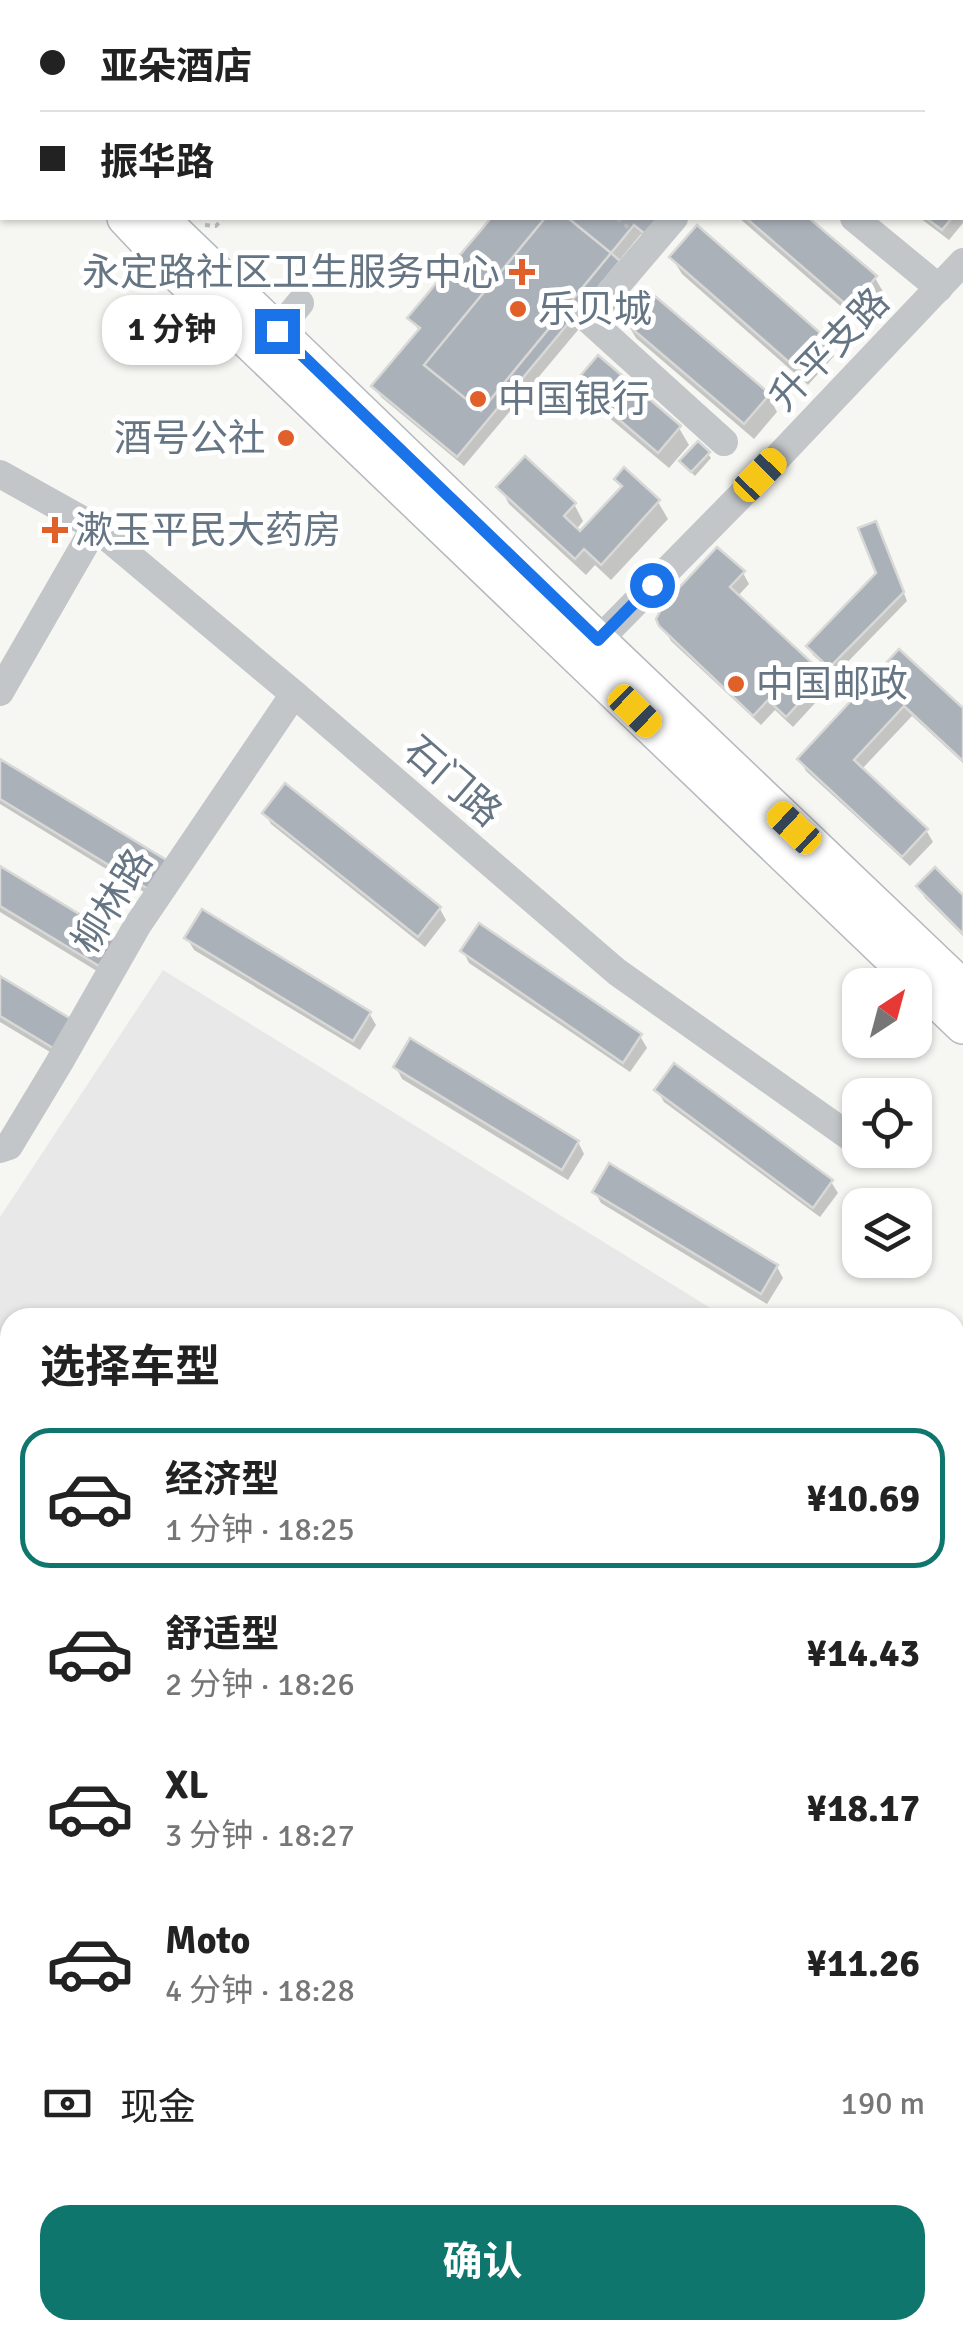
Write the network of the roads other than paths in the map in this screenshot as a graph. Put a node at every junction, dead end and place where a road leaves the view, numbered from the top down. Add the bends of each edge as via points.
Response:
1 (127, 220) edge
2 (162, 220) edge
3 (672, 220) edge
4 (856, 220) edge
5 (963, 262) edge
6 (939, 288) junction
7 (300, 302) dead end
8 (277, 331) junction
9 (724, 442) dead end
10 (0, 474) edge
11 (95, 528) junction
12 (589, 650) junction
13 (0, 692) edge
14 (294, 694) junction
15 (963, 988) edge
16 (963, 1026) edge
17 (842, 1131) edge
18 (0, 1149) edge

1 - 12 main road
2 - 8 main road
3 - 9 street via 588,320
4 - 6 street
5 - 6 street, 升平支路
6 - 12 street, 升平支路
7 - 8 street
8 - 12 main road
10 - 11 street, 石门路
11 - 13 street
11 - 14 street, 石门路
12 - 15 main road
12 - 16 main road
14 - 17 street, 石门路 via 617,972
14 - 18 street, 柳林路 via 137,926 9,1146

